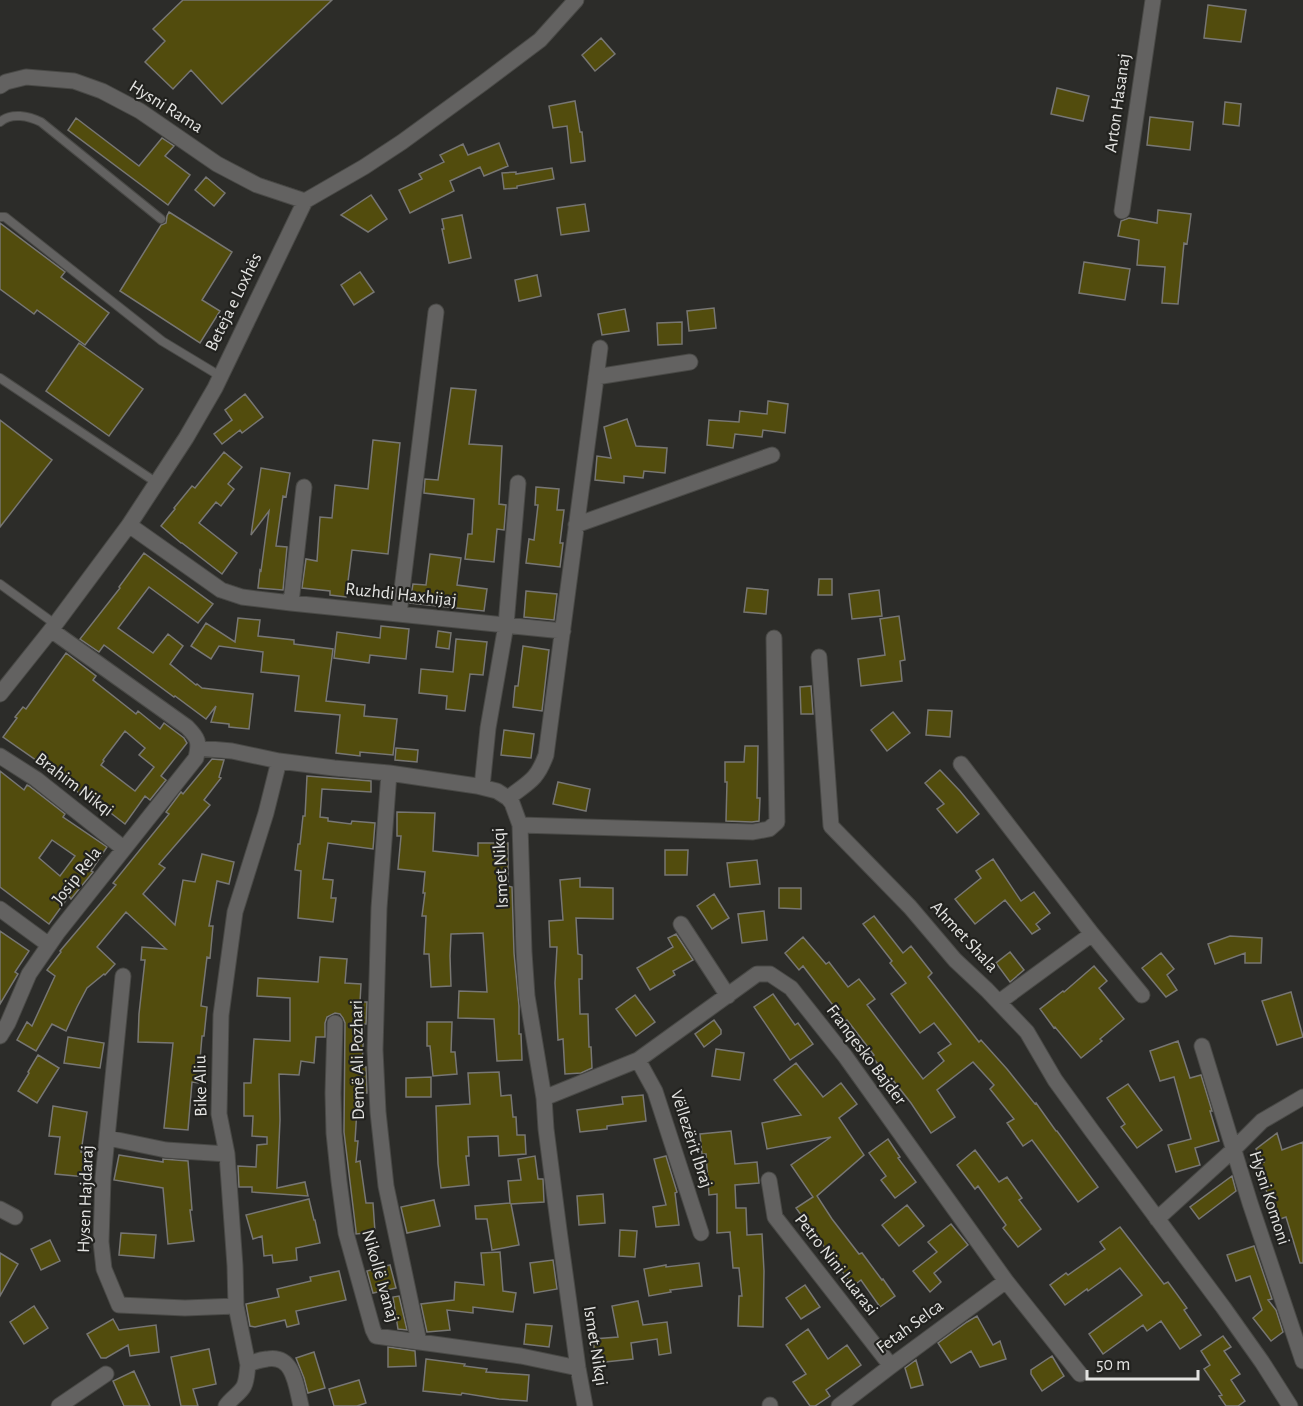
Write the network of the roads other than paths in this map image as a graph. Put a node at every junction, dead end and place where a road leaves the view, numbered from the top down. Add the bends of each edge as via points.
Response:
1 (576, 0) edge
2 (1153, 0) edge
3 (0, 86) edge
4 (0, 122) edge
5 (305, 201) junction
6 (1122, 211) dead end
7 (0, 217) edge
8 (161, 219) dead end
9 (436, 312) dead end
10 (600, 348) dead end
11 (690, 362) dead end
12 (220, 376) junction
13 (596, 377) junction
14 (0, 378) edge
15 (772, 455) dead end
16 (157, 483) junction
17 (518, 483) dead end
18 (304, 487) dead end
19 (129, 525) junction
20 (576, 525) junction
21 (0, 584) edge
22 (291, 603) junction
23 (399, 614) junction
24 (506, 626) junction
25 (53, 627) junction
26 (563, 631) junction
27 (774, 638) dead end
28 (819, 657) dead end
29 (0, 694) edge
30 (198, 748) junction
31 (0, 756) edge
32 (279, 761) junction
33 (961, 764) dead end
34 (389, 773) junction
35 (483, 787) junction
36 (508, 798) junction
37 (520, 825) junction
38 (123, 848) junction
39 (0, 909) edge
40 (681, 924) dead end
41 (1092, 934) junction
42 (49, 945) junction
43 (123, 976) dead end
44 (1142, 995) dead end
45 (728, 996) junction
46 (999, 1002) junction
47 (335, 1023) dead end
48 (0, 1036) edge
49 (1202, 1046) dead end
50 (639, 1060) junction
51 (1303, 1097) edge
52 (544, 1098) junction
53 (108, 1138) junction
54 (1233, 1150) junction
55 (227, 1154) junction
56 (769, 1180) dead end
57 (0, 1209) edge
58 (15, 1217) dead end
59 (1157, 1219) junction
60 (701, 1233) dead end
61 (1006, 1281) junction
62 (236, 1306) junction
63 (419, 1342) junction
64 (1303, 1361) edge
65 (248, 1365) junction
66 (891, 1366) junction
67 (578, 1368) junction
68 (106, 1374) dead end
69 (1080, 1374) dead end
70 (59, 1406) edge
71 (226, 1406) edge
72 (302, 1406) edge
73 (585, 1406) edge
74 (839, 1406) edge
75 (1290, 1406) edge

1 - 5 street via 540,40 483,83 402,142
2 - 6 street, Arton Hasanaj
3 - 5 street, Hysni Rama via 26,77 74,81 102,91 140,111 217,164 257,185
4 - 8 lane via 4,118 28,116 41,122
5 - 12 street, Beteja e Loxhës
7 - 12 lane via 5,217 162,341
9 - 23 street
10 - 13 street
11 - 13 street
12 - 16 street, Beteja e Loxhës
13 - 20 street
14 - 16 lane
15 - 20 street
16 - 19 street, Beteja e Loxhës
17 - 24 street
18 - 22 street
19 - 22 street, Ruzhdi Haxhijaj via 221,590 242,597
19 - 25 street, Beteja e Loxhës
20 - 26 street
21 - 25 lane
22 - 23 street, Ruzhdi Haxhijaj
23 - 24 street, Ruzhdi Haxhijaj
24 - 26 street, Ruzhdi Haxhijaj
24 - 35 street via 488,728
25 - 29 street, Beteja e Loxhës
25 - 30 street via 187,727 196,736
26 - 36 street via 546,754 532,780
27 - 37 street via 777,822 769,829 753,832
28 - 46 street, Ahmet Shala via 831,826
30 - 32 street
30 - 38 street, Josip Rela via 196,758
31 - 38 street, Brahim Nikqi via 36,778
32 - 34 street
32 - 55 street, Bike Aliu via 235,912 222,1004 219,1114
33 - 41 street
34 - 35 street
34 - 63 street, Demë Ali Pozhari via 378,920 378,1112 386,1186
35 - 36 street
36 - 37 street, Ismet Nikqi
37 - 52 street, Ismet Nikqi via 527,996
38 - 42 street, Josip Rela
39 - 42 street
40 - 45 street
41 - 44 street
41 - 46 street
42 - 48 street, Josip Rela via 29,974
43 - 53 street, Hysen Hajdaraj
45 - 50 street, Franqesko Bajder
45 - 61 street, Franqesko Bajder via 757,974 770,974 791,988 845,1056
46 - 59 street, Ahmet Shala via 1027,1032 1055,1080
47 - 63 street, Nikollë Ivanaj via 334,1133 346,1233 376,1336
49 - 54 street, Hysni Komoni
50 - 52 street, Franqesko Bajder
50 - 60 street, Vëllezërit Ibraj via 655,1092
51 - 54 street via 1262,1121
52 - 67 street, Ismet Nikqi
53 - 55 street via 166,1150
53 - 62 street, Hysen Hajdaraj via 101,1242 104,1269 119,1305
54 - 59 street
54 - 64 street, Hysni Komoni
55 - 62 street, Bike Aliu
56 - 66 street, Petro Nini Luarasi via 775,1217
57 - 58 street
59 - 75 street, Ahmet Shala
61 - 66 street, Fetah Selca
61 - 69 street, Franqesko Bajder
62 - 65 street, Bike Aliu
63 - 67 street, Nikollë Ivanaj
65 - 71 street via 244,1386
65 - 72 street via 274,1358 286,1362
66 - 74 street, Fetah Selca
67 - 73 street, Ismet Nikqi
68 - 70 street

